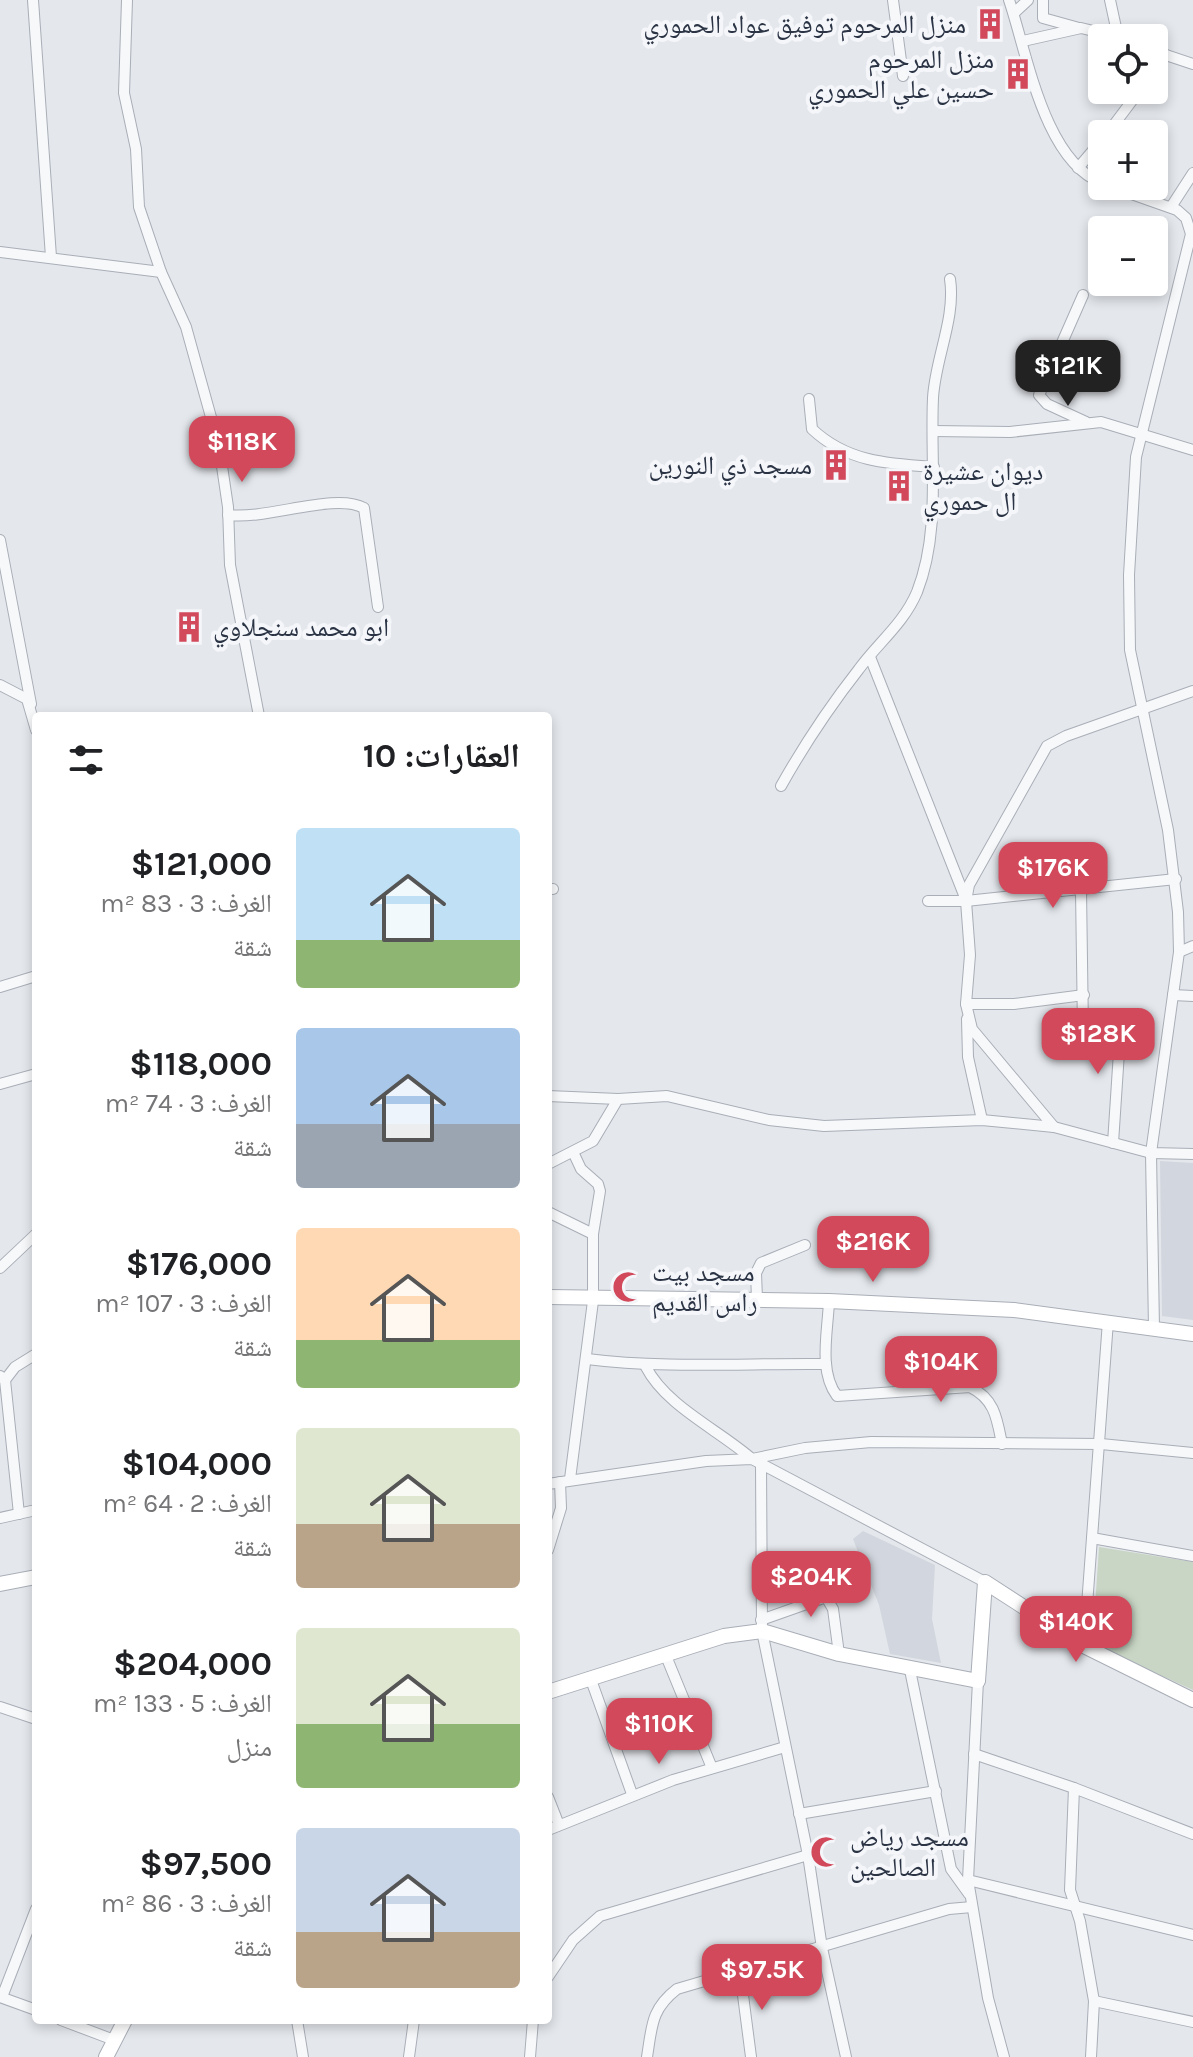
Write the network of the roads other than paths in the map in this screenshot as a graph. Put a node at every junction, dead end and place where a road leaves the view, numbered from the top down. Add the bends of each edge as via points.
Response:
1 (23, 0) edge
2 (33, 0) edge
3 (127, 0) edge
4 (893, 0) edge
5 (1009, 0) edge
6 (1028, 0) edge
7 (1043, 0) edge
8 (1110, 0) edge
9 (1014, 13) junction
10 (1116, 24) edge
11 (1081, 28) junction
12 (1088, 30) edge
13 (1023, 41) junction
14 (1168, 56) edge
15 (1193, 64) edge
16 (903, 76) dead end
17 (1088, 156) edge
18 (1078, 168) junction
19 (1193, 173) edge
20 (1088, 174) edge
21 (1150, 200) edge
22 (1171, 207) junction
23 (0, 252) edge
24 (51, 257) junction
25 (161, 272) junction
26 (950, 279) dead end
27 (1083, 295) dead end
28 (809, 399) dead end
29 (1086, 422) junction
30 (933, 431) junction
31 (1141, 433) junction
32 (1193, 450) edge
33 (934, 467) junction
34 (228, 515) junction
35 (0, 540) edge
36 (378, 607) dead end
37 (870, 657) junction
38 (0, 685) edge
39 (1193, 691) edge
40 (31, 704) junction
41 (1141, 711) junction
42 (33, 712) edge
43 (258, 712) edge
44 (781, 786) dead end
45 (1176, 879) junction
46 (1081, 890) junction
47 (928, 901) dead end
48 (966, 901) junction
49 (1193, 946) edge
50 (1179, 952) junction
51 (32, 977) edge
52 (0, 987) edge
53 (1084, 995) junction
54 (1173, 995) junction
55 (1193, 996) edge
56 (966, 1008) junction
57 (32, 1075) edge
58 (0, 1084) edge
59 (552, 1096) edge
60 (618, 1099) junction
61 (982, 1120) junction
62 (1054, 1127) junction
63 (1113, 1143) junction
64 (1151, 1153) junction
65 (574, 1154) junction
66 (1193, 1154) edge
67 (552, 1162) edge
68 (552, 1214) edge
69 (593, 1234) junction
70 (32, 1238) edge
71 (805, 1245) dead end
72 (0, 1268) edge
73 (552, 1297) edge
74 (757, 1299) junction
75 (593, 1301) junction
76 (829, 1301) junction
77 (1108, 1321) junction
78 (1154, 1328) junction
79 (1193, 1334) edge
80 (32, 1356) edge
81 (587, 1359) junction
82 (826, 1364) junction
83 (646, 1367) junction
84 (3, 1378) edge
85 (1002, 1444) junction
86 (1101, 1444) junction
87 (1193, 1453) edge
88 (757, 1461) junction
89 (565, 1480) junction
90 (552, 1483) edge
91 (32, 1511) edge
92 (19, 1514) junction
93 (0, 1518) edge
94 (552, 1537) edge
95 (1092, 1538) junction
96 (1193, 1556) edge
97 (32, 1578) edge
98 (985, 1582) junction
99 (0, 1584) edge
100 (762, 1626) junction
101 (1084, 1646) junction
102 (839, 1654) junction
103 (666, 1656) junction
104 (910, 1670) junction
105 (590, 1677) junction
106 (978, 1681) junction
107 (552, 1691) edge
108 (1193, 1700) edge
109 (0, 1707) edge
110 (32, 1718) edge
111 (785, 1747) junction
112 (974, 1754) junction
113 (712, 1768) junction
114 (1074, 1788) junction
115 (936, 1791) junction
116 (632, 1794) junction
117 (552, 1807) edge
118 (799, 1814) junction
119 (559, 1825) junction
120 (552, 1828) edge
121 (1193, 1834) edge
122 (808, 1855) junction
123 (968, 1880) junction
124 (971, 1901) junction
125 (1075, 1907) junction
126 (32, 1919) edge
127 (1193, 1935) edge
128 (822, 1948) junction
129 (552, 1971) edge
130 (740, 1972) junction
131 (1, 1997) edge
132 (1094, 2001) junction
133 (32, 2009) edge
134 (1193, 2022) edge
135 (72, 2024) edge
136 (123, 2024) edge
137 (298, 2024) edge
138 (413, 2024) edge
139 (533, 2024) edge
140 (114, 2040) junction
141 (106, 2057) edge
142 (304, 2057) edge
143 (409, 2057) edge
144 (530, 2057) edge
145 (647, 2057) edge
146 (751, 2057) edge
147 (846, 2057) edge
148 (1004, 2057) edge
149 (1091, 2057) edge

1 - 2 street
2 - 24 street
3 - 25 street via 125,101 136,149 140,212
4 - 16 street
5 - 9 street
6 - 9 street
7 - 11 street via 1043,18
8 - 10 street
9 - 13 street
11 - 12 street
11 - 13 street
13 - 18 street via 1046,118
14 - 15 street
17 - 18 street
18 - 20 street
19 - 22 street
21 - 22 street
22 - 31 street via 1186,218 1190,242
23 - 24 street
24 - 25 street
25 - 34 street via 176,297 194,353 219,446
26 - 30 street via 950,310 934,381
27 - 29 street via 1039,395
28 - 33 street via 812,429 839,449 870,462
29 - 30 street via 1010,432
29 - 31 street
30 - 33 street
31 - 32 street
31 - 41 street via 1133,481 1129,628
33 - 37 street via 918,590
34 - 36 street via 274,515 334,503 364,508
34 - 43 street via 230,565
35 - 40 street
37 - 44 street via 805,743
37 - 48 street
38 - 40 street
39 - 41 street
40 - 42 street
41 - 45 street
41 - 48 street via 1066,736 1043,750 971,879
45 - 46 street
45 - 50 street
46 - 48 street
46 - 53 street
47 - 48 street
48 - 56 street
49 - 50 street
50 - 54 street
51 - 52 street
53 - 56 street
53 - 63 street via 1083,1031 1119,1052
54 - 55 street
54 - 64 street
56 - 61 street via 968,1057
56 - 62 street via 972,1029
57 - 58 street
59 - 60 street
60 - 61 street via 677,1097 769,1120 824,1126
60 - 65 street via 596,1139
61 - 62 street
62 - 63 street
63 - 64 street
64 - 66 street
64 - 78 street
65 - 67 street
65 - 69 street via 600,1188
68 - 69 street
69 - 75 street
70 - 72 street
71 - 74 street via 761,1263
73 - 75 street
74 - 75 street
74 - 76 street
75 - 81 street
76 - 77 street via 1014,1310
76 - 82 street
77 - 78 street
77 - 86 street
78 - 79 street
80 - 84 street
81 - 83 street
81 - 89 street
82 - 83 street via 673,1362
82 - 85 street via 837,1396 970,1387 981,1392 993,1405
83 - 88 street via 672,1397
84 - 92 street
85 - 86 street
85 - 88 street via 837,1444
86 - 87 street
86 - 95 street
88 - 89 street via 706,1461
88 - 98 street
88 - 100 street
89 - 90 street
89 - 94 street
91 - 92 street
92 - 93 street
95 - 96 street
95 - 101 street
97 - 99 street
98 - 101 street
98 - 106 street
100 - 102 street
100 - 102 street via 826,1597 833,1609
100 - 103 street
100 - 111 street
101 - 108 street
102 - 104 street
103 - 105 street
103 - 113 street
104 - 106 street
104 - 115 street
105 - 107 street
105 - 116 street
106 - 112 street
109 - 110 street
111 - 113 street
111 - 118 street
112 - 114 street
112 - 123 street
113 - 116 street
114 - 121 street
114 - 125 street via 1070,1877
115 - 118 street
115 - 124 street via 951,1869
116 - 119 street
117 - 119 street
118 - 122 street
119 - 120 street
122 - 128 street
122 - 129 street via 600,1916 573,1940
123 - 124 street
123 - 125 street
124 - 128 street
124 - 148 street
125 - 127 street
125 - 132 street
126 - 131 street
128 - 130 street
128 - 147 street
130 - 145 street via 677,1989 661,2001
130 - 146 street
131 - 133 street
132 - 134 street
132 - 149 street
135 - 140 street
136 - 140 street
137 - 142 street
138 - 143 street
139 - 144 street
140 - 141 street

